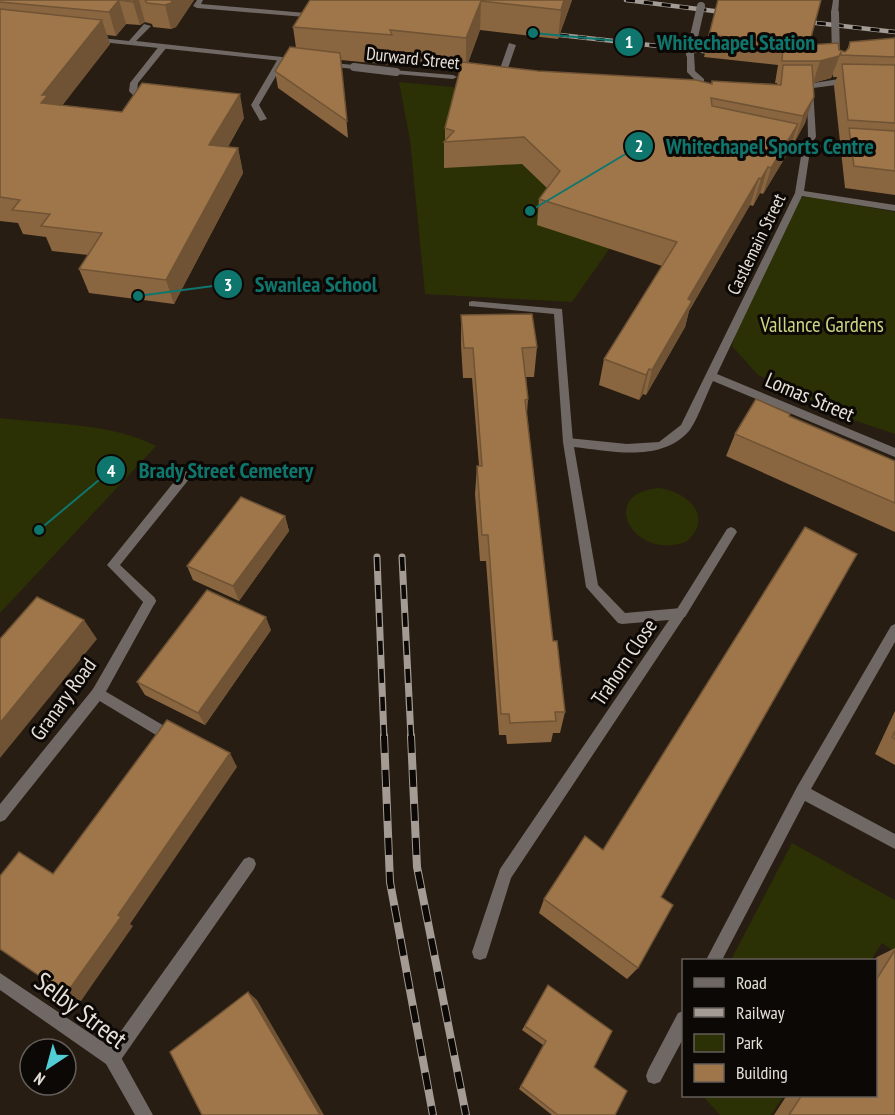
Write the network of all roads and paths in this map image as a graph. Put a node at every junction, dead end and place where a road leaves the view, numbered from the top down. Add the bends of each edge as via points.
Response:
1 (200, 0) edge
2 (836, 0) edge
3 (701, 6) dead end
4 (324, 17) edge
5 (147, 26) edge
6 (87, 38) edge
7 (131, 43) junction
8 (512, 45) dead end
9 (163, 47) junction
10 (282, 59) junction
11 (293, 60) edge
12 (315, 63) edge
13 (464, 78) edge
14 (839, 80) junction
15 (500, 81) edge
16 (701, 81) edge
17 (866, 82) edge
18 (690, 87) edge
19 (712, 87) edge
20 (792, 87) edge
21 (809, 87) junction
22 (161, 100) edge
23 (264, 119) dead end
24 (761, 141) edge
25 (807, 146) junction
26 (871, 148) edge
27 (799, 193) junction
28 (895, 208) edge
29 (472, 304) dead end
30 (710, 375) junction
31 (568, 442) junction
32 (895, 453) edge
33 (186, 475) dead end
34 (731, 532) dead end
35 (681, 613) junction
36 (895, 630) edge
37 (98, 693) junction
38 (161, 731) edge
39 (802, 792) junction
40 (0, 815) edge
41 (895, 842) edge
42 (249, 864) dead end
43 (480, 952) dead end
44 (715, 959) edge
45 (0, 981) edge
46 (682, 1023) edge
47 (112, 1058) junction
48 (654, 1076) dead end
49 (144, 1115) edge

1 - 4 street via 197,6
2 - 14 street, bridge
3 - 16 street, bridge via 690,54 691,72
5 - 7 street
6 - 7 street
7 - 9 street
8 - 15 street
9 - 10 street
9 - 22 street via 134,83 133,91 140,98
10 - 11 street
10 - 23 street via 255,105
12 - 13 street, Durward Street, bridge
14 - 17 street
14 - 21 street
18 - 19 street
20 - 21 street
21 - 25 street, Castlemain Street via 812,137
24 - 25 street
25 - 26 street
25 - 27 street, Castlemain Street
27 - 28 street
27 - 30 street, Castlemain Street
29 - 31 street via 559,311
30 - 31 street via 685,428 661,446 627,448
30 - 32 street, Lomas Street
31 - 35 street, Trahorn Close via 592,586 622,619
33 - 37 street, Granary Road via 113,565 150,601
34 - 35 street
35 - 43 street, Trahorn Close via 505,874
36 - 39 street
37 - 38 street
37 - 40 street, Granary Road
39 - 41 street
39 - 44 street
42 - 47 street
45 - 47 street, Selby Street
46 - 48 street
47 - 49 street, Selby Street

